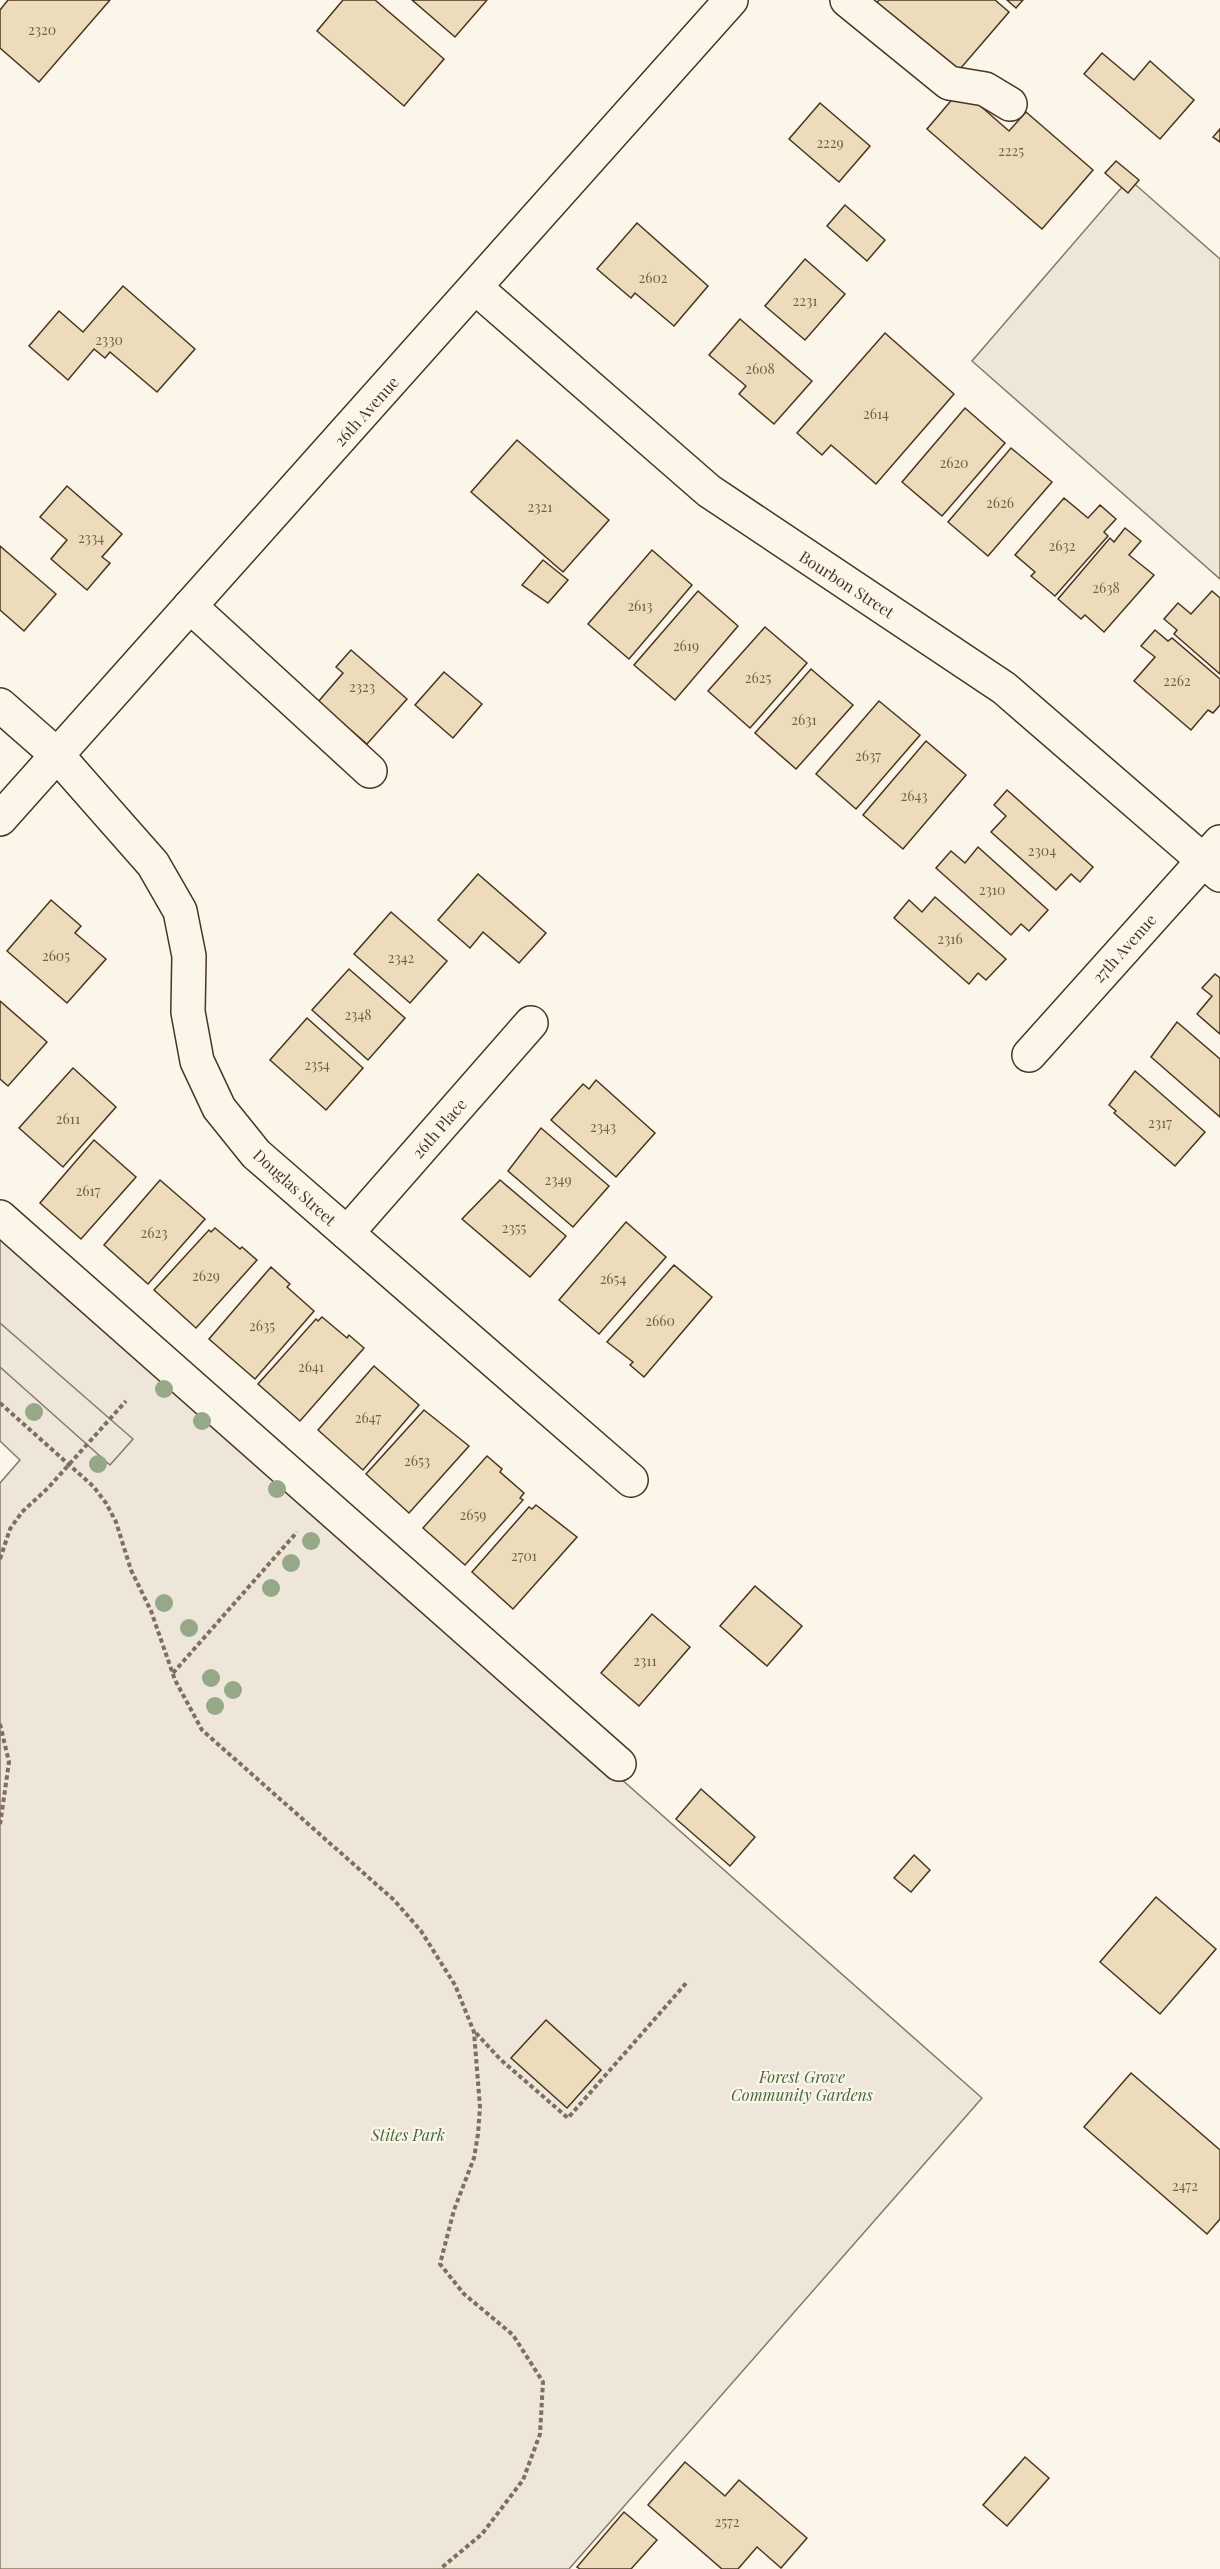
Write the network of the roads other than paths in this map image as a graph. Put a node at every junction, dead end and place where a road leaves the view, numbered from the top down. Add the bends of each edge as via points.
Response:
1 (731, 0) edge
2 (847, 0) edge
3 (1010, 104) dead end
4 (476, 288) junction
5 (190, 606) junction
6 (0, 705) edge
7 (57, 755) junction
8 (370, 771) dead end
9 (0, 819) edge
10 (1215, 859) edge
11 (531, 1023) dead end
12 (1029, 1055) dead end
13 (0, 1217) edge
14 (347, 1233) junction
15 (631, 1480) dead end
16 (619, 1764) dead end

1 - 4 street, 26th Avenue
2 - 3 street via 949,83 985,89
4 - 5 street, 26th Avenue
4 - 10 street, Bourbon Street via 709,491 1004,688
5 - 7 street, 26th Avenue
5 - 8 street
6 - 7 street, Douglas Street
7 - 9 street, 26th Avenue
7 - 14 street, Douglas Street via 153,864 180,911 189,956 188,1012 196,1051 219,1108 255,1154
10 - 12 street, 27th Avenue
11 - 14 street, 26th Place
13 - 16 street
14 - 15 street, Douglas Street

